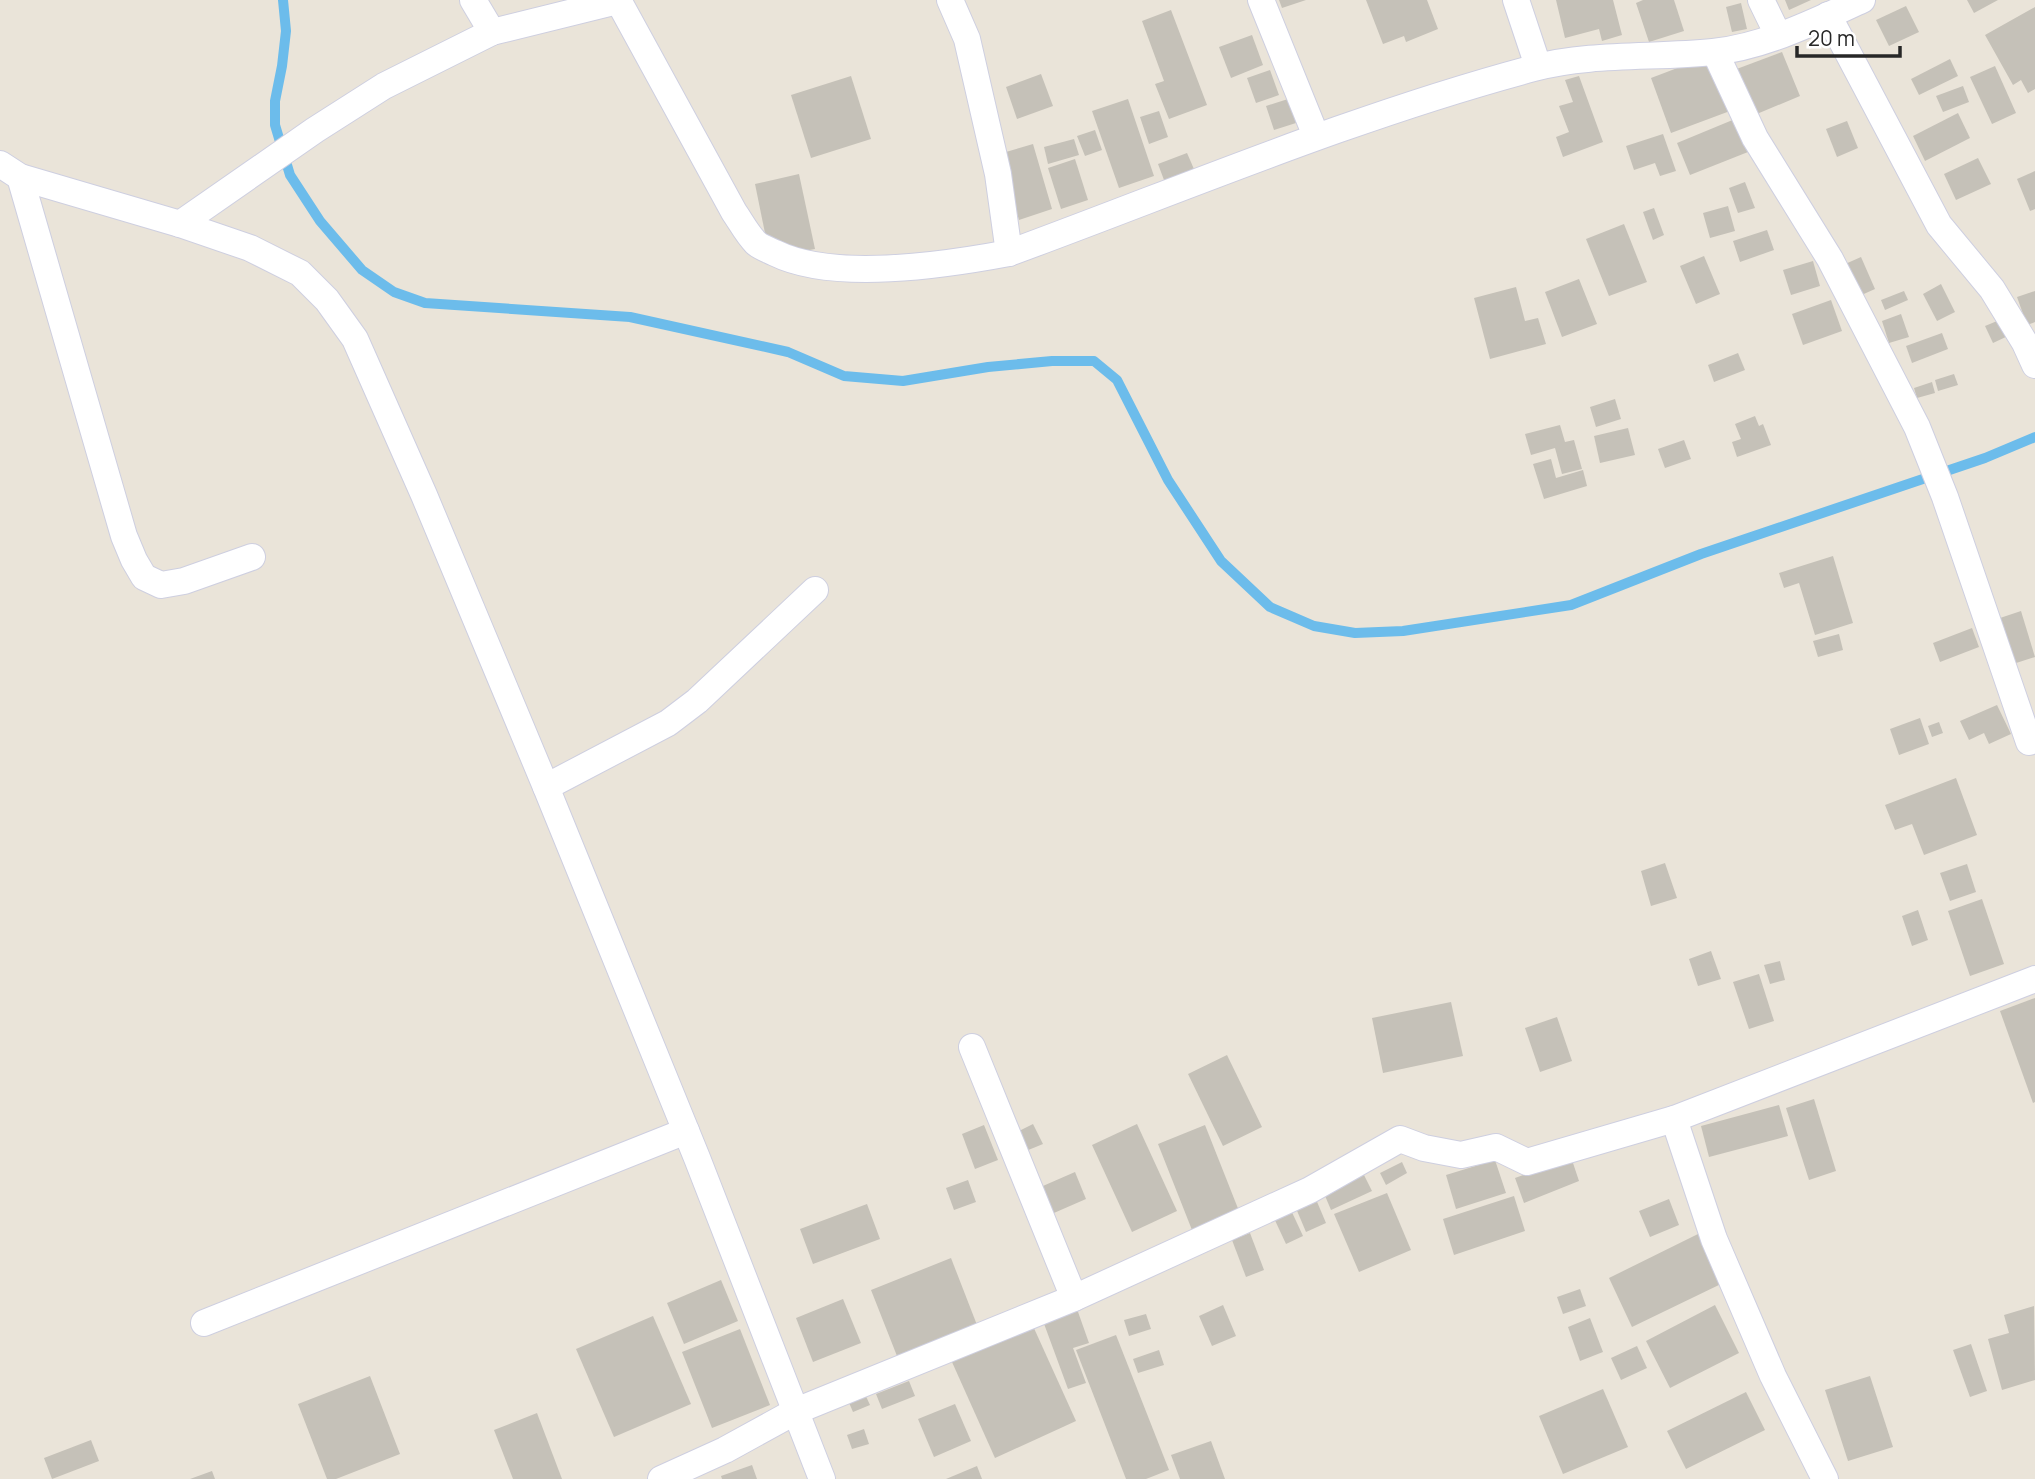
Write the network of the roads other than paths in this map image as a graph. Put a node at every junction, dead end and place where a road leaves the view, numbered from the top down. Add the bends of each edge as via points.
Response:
1 (473, 0) edge
2 (618, 0) edge
3 (950, 0) edge
4 (1261, 0) edge
5 (1516, 0) edge
6 (1761, 0) edge
7 (1862, 0) edge
8 (1828, 15) junction
9 (492, 32) junction
10 (1778, 35) junction
11 (1715, 52) junction
12 (1538, 66) junction
13 (1316, 136) junction
14 (10, 171) edge
15 (180, 224) junction
16 (1009, 253) junction
17 (2035, 365) edge
18 (252, 557) dead end
19 (815, 590) dead end
20 (2029, 742) dead end
21 (546, 787) junction
22 (2035, 979) edge
23 (972, 1047) dead end
24 (1674, 1119) junction
25 (685, 1131) junction
26 (1074, 1298) junction
27 (204, 1323) dead end
28 (796, 1411) junction
29 (661, 1479) edge
30 (822, 1479) edge
31 (1825, 1479) edge

1 - 9 street
2 - 9 street
2 - 16 street via 734,212 757,244 792,261 831,268 906,268
3 - 16 street via 967,38 998,174
4 - 13 street
5 - 12 street
6 - 10 street
7 - 8 street
8 - 10 street
8 - 17 street via 1940,225 1992,289
9 - 15 street via 384,86
10 - 11 street
11 - 12 street
11 - 20 street via 1755,138 1830,259 1933,464
12 - 13 street
13 - 16 street
14 - 15 street
14 - 18 street via 134,560 145,577 161,585
15 - 21 street via 250,248 300,273 355,339
19 - 21 street via 668,723
21 - 25 street
22 - 24 street
23 - 26 street
24 - 26 street via 1527,1161 1496,1147 1461,1154 1401,1139 1310,1190
24 - 31 street via 1714,1239 1773,1376
25 - 27 street
25 - 28 street
26 - 28 street
28 - 29 street
28 - 30 street

